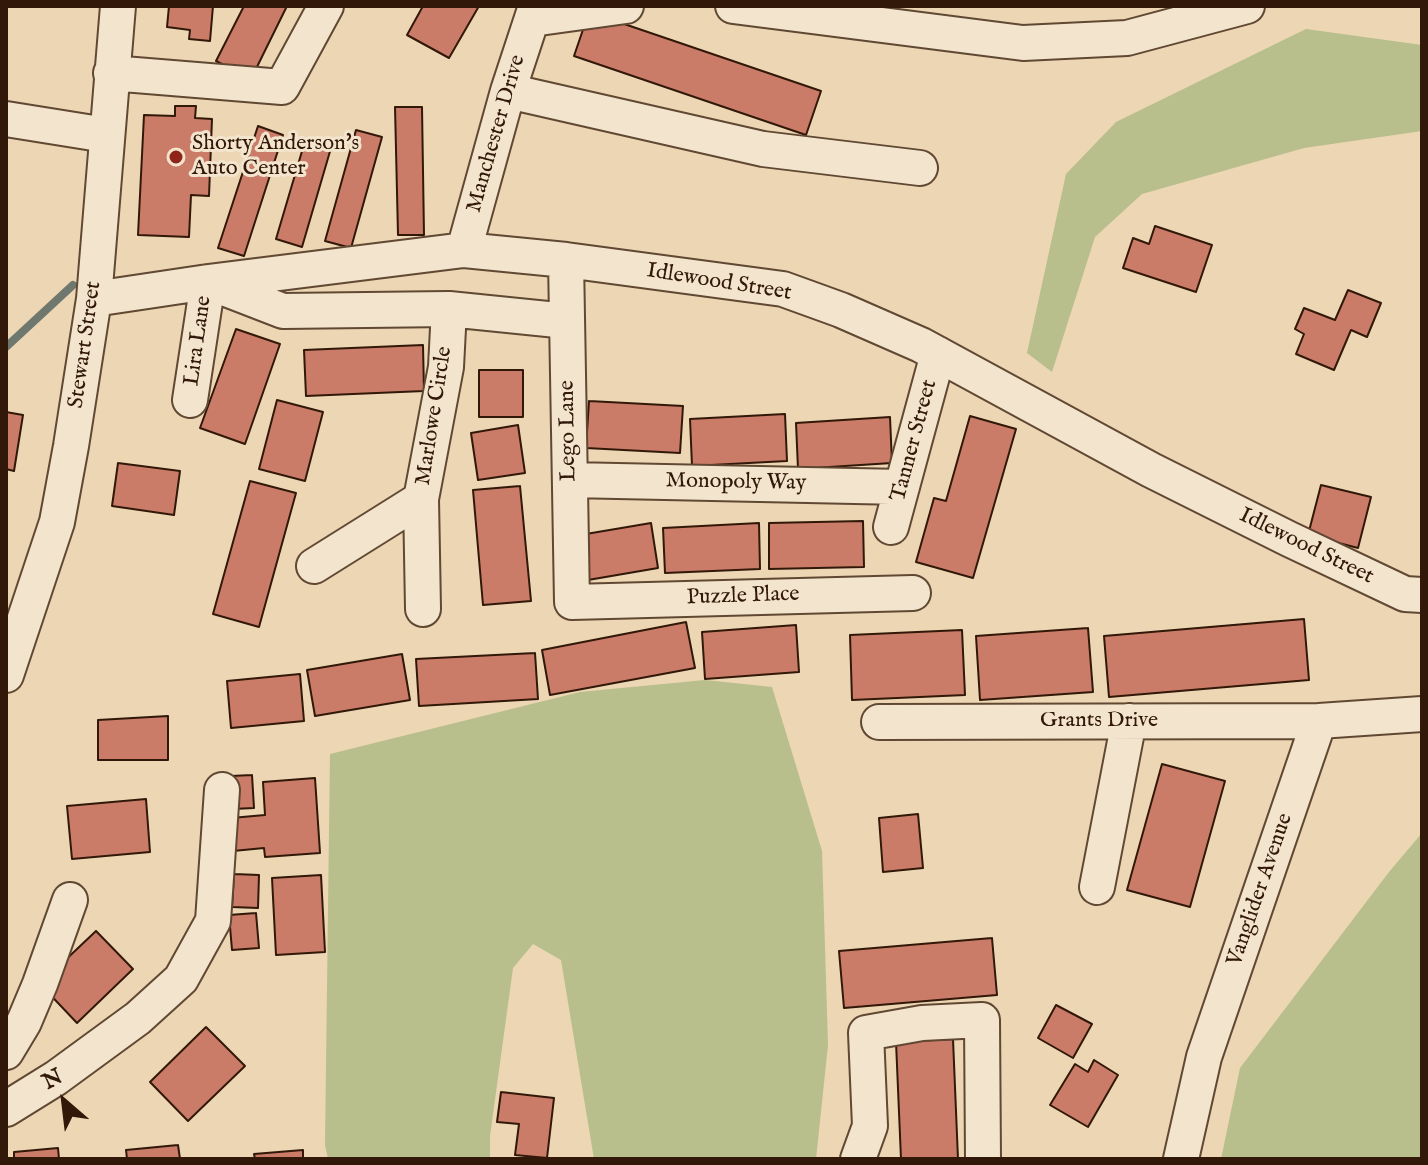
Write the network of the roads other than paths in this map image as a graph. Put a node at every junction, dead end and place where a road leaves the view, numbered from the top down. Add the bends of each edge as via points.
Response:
1 (118, 6) edge
2 (326, 6) edge
3 (626, 6) edge
4 (733, 6) edge
5 (1247, 6) edge
6 (534, 12) edge
7 (111, 73) junction
8 (508, 91) junction
9 (6, 119) edge
10 (106, 135) junction
11 (920, 168) dead end
12 (464, 250) junction
13 (566, 260) junction
14 (208, 282) junction
15 (94, 299) junction
16 (449, 309) junction
17 (567, 321) junction
18 (938, 354) junction
19 (190, 400) dead end
20 (570, 480) junction
21 (902, 487) junction
22 (421, 499) junction
23 (891, 527) dead end
24 (314, 566) dead end
25 (913, 593) dead end
26 (1422, 595) edge
27 (572, 602) joint
28 (423, 609) dead end
29 (6, 675) edge
30 (1422, 714) edge
31 (1129, 721) junction
32 (1319, 721) junction
33 (879, 722) dead end
34 (222, 790) dead end
35 (1097, 887) dead end
36 (70, 900) dead end
37 (6, 1052) edge
38 (6, 1109) edge
39 (858, 1159) edge
40 (983, 1159) edge
41 (1181, 1159) edge

1 - 7 street, Stewart Street
2 - 7 street via 282,87
3 - 6 street, Manchester Drive
4 - 5 street via 1023,43 1127,38
6 - 8 street, Manchester Drive
7 - 10 street, Stewart Street
8 - 11 street via 763,149
8 - 12 street, Manchester Drive
9 - 10 street
10 - 15 street, Stewart Street
12 - 13 street, Idlewood Street
12 - 14 street, Idlewood Street
13 - 17 street, Lego Lane
13 - 18 street, Idlewood Street via 783,289
14 - 15 street, Idlewood Street
14 - 16 street via 283,311
14 - 19 street, Lira Lane
15 - 29 street, Stewart Street via 57,522
16 - 17 street
16 - 22 street, Marlowe Circle via 446,367
17 - 20 street, Lego Lane
18 - 21 street, Tanner Street
18 - 26 street, Idlewood Street via 1289,539 1405,594
20 - 21 street, Monopoly Way
20 - 27 street, Lego Lane
21 - 23 street, Tanner Street
22 - 24 street, Marlowe Circle
22 - 28 street
25 - 27 street, Puzzle Place
30 - 32 street
31 - 32 street, Grants Drive
31 - 33 street, Grants Drive
31 - 35 street
32 - 41 street, Vanglider Avenue via 1204,1057
34 - 38 street via 213,921 181,979 138,1018
36 - 37 street via 24,1022
39 - 40 street via 870,1126 866,1033 982,1020

